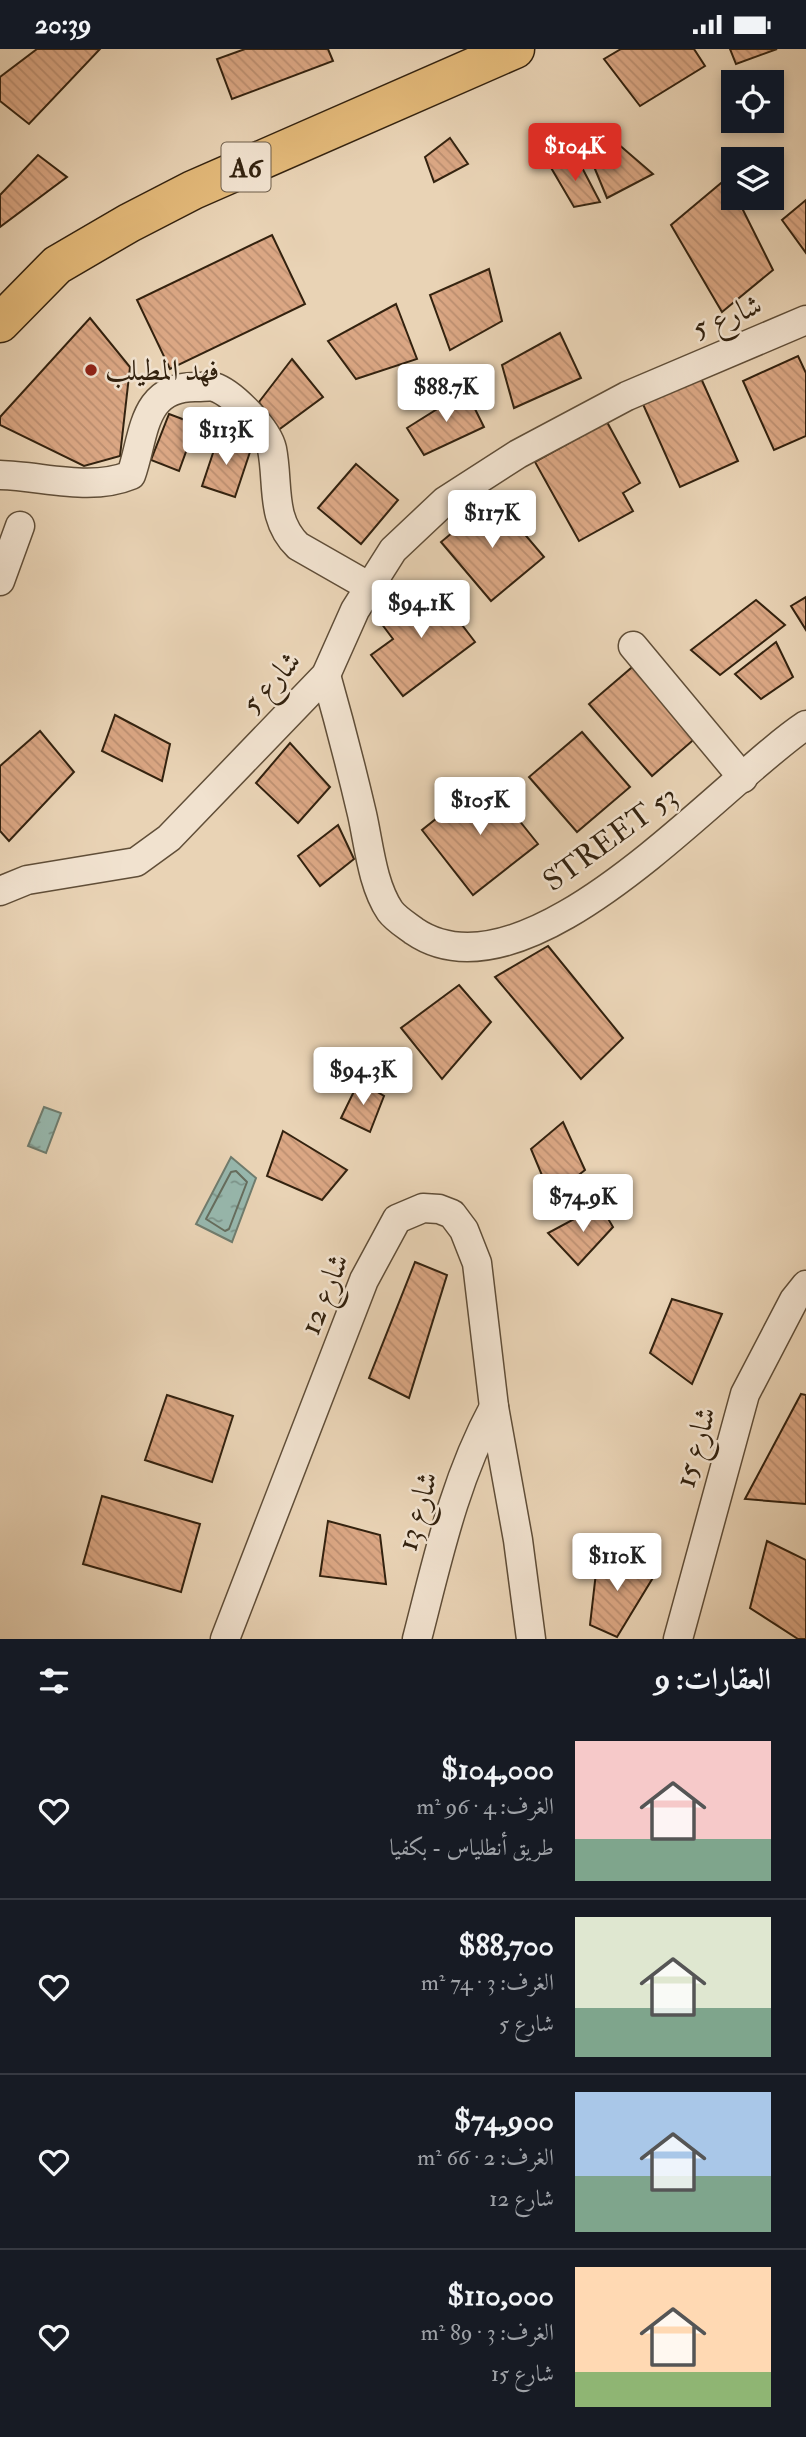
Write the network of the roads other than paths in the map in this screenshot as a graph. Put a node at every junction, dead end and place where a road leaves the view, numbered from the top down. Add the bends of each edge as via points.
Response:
1 (515, 49) edge
2 (806, 320) edge
3 (0, 323) edge
4 (0, 475) edge
5 (20, 526) dead end
6 (0, 581) edge
7 (368, 586) junction
8 (634, 646) dead end
9 (326, 675) junction
10 (806, 725) edge
11 (743, 778) junction
12 (0, 891) edge
13 (806, 1285) edge
14 (494, 1407) junction
15 (225, 1639) edge
16 (417, 1639) edge
17 (531, 1639) edge
18 (678, 1639) edge

1 - 3 highway, A6 via 193,190 129,223 57,265
2 - 7 street, شارع 5 via 627,396 518,454 445,501 413,528
4 - 7 street via 115,482 131,475 138,438 160,399 181,386 214,387 234,399 272,448 274,489 289,537
5 - 6 street
7 - 9 street, شارع 5
8 - 11 street
9 - 11 street, STREET 53 via 373,866 388,908 426,939 446,945 482,947 542,928 604,891
9 - 12 street, شارع 5 via 155,850 136,862 27,880
10 - 11 street, STREET 53
13 - 18 street, شارع 15 via 745,1394
14 - 15 street, شارع 12 via 477,1263 469,1242 452,1214 423,1208 407,1213 388,1230 364,1280
14 - 16 street, شارع 13 via 470,1453 450,1512
14 - 17 street, شارع 12

